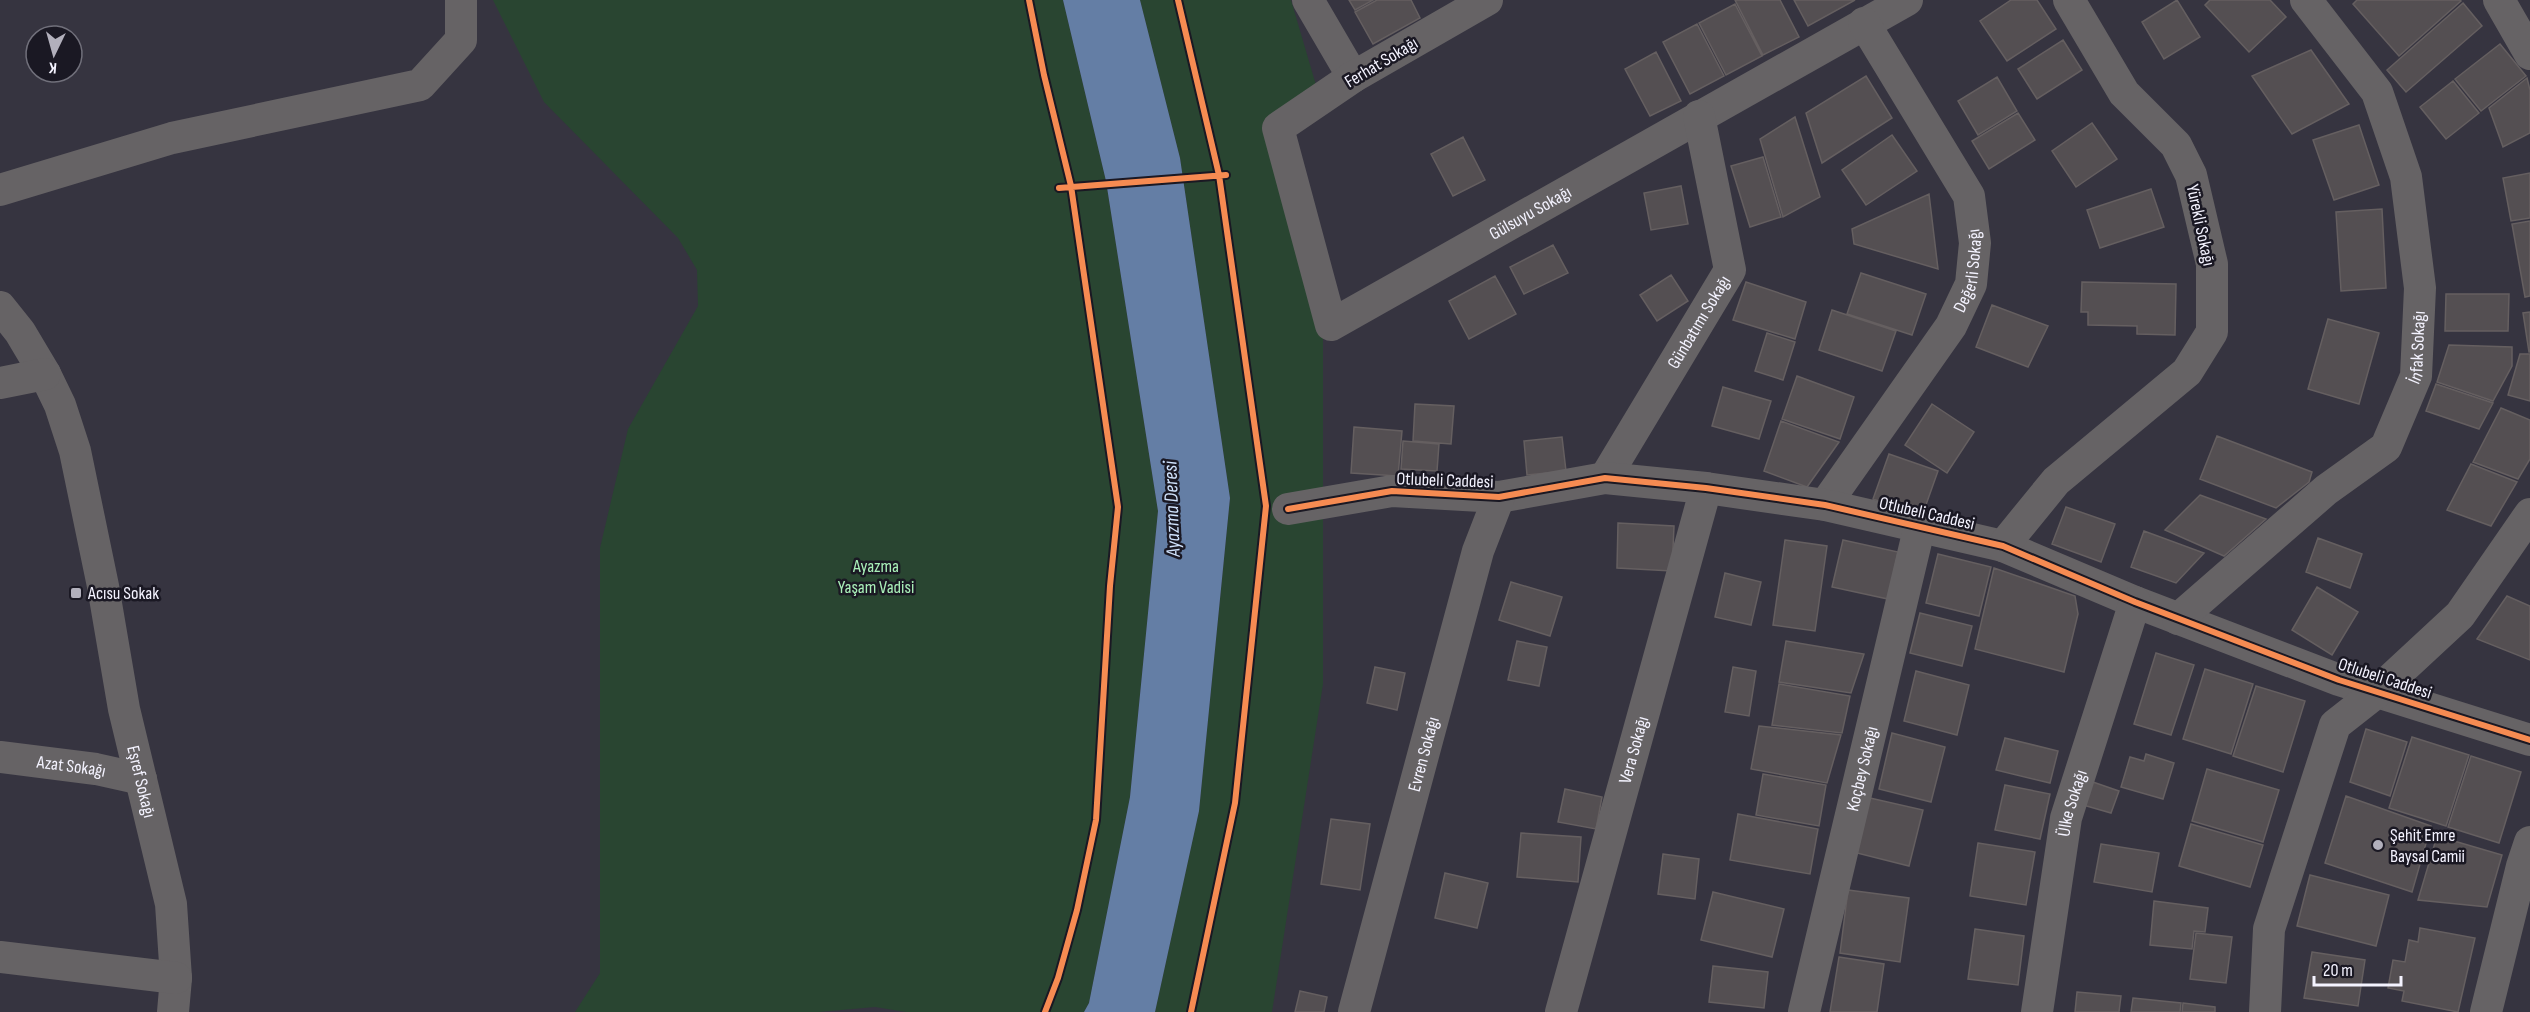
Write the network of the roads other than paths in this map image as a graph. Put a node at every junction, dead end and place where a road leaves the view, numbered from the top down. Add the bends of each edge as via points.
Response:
1 (461, 0) edge
2 (1308, 0) edge
3 (1486, 0) edge
4 (1907, 0) edge
5 (2069, 0) edge
6 (2306, 0) edge
7 (2499, 0) edge
8 (1864, 23) junction
9 (2530, 54) edge
10 (1353, 77) junction
11 (1699, 116) junction
12 (1278, 128) joint
13 (0, 190) edge
14 (0, 307) edge
15 (45, 374) junction
16 (0, 383) edge
17 (1605, 477) junction
18 (1706, 488) junction
19 (1498, 497) junction
20 (1825, 505) junction
21 (1288, 509) dead end
22 (2530, 514) edge
23 (1920, 525) junction
24 (2003, 546) junction
25 (2135, 602) junction
26 (2178, 618) junction
27 (2377, 692) junction
28 (2530, 740) edge
29 (0, 757) edge
30 (141, 779) junction
31 (2530, 842) edge
32 (0, 957) edge
33 (176, 978) junction
34 (173, 1012) edge
35 (1354, 1012) edge
36 (1561, 1012) edge
37 (1804, 1012) edge
38 (2037, 1012) edge
39 (2265, 1012) edge
40 (2486, 1012) edge

1 - 13 street via 461,40 420,85 172,138
2 - 10 street
3 - 10 street, Ferhat Sokağı
4 - 8 street, Gülsuyu Sokağı
5 - 24 street, Yürekli Sokağı via 2124,93 2176,145 2191,175 2212,264 2212,332 2187,372 2056,482
6 - 26 street, İnfak Sokağı via 2377,92 2406,177 2420,288 2416,376 2386,447 2326,490
7 - 9 street
8 - 11 street, Gülsuyu Sokağı
8 - 20 street, Değerli Sokağı via 1969,196 1975,243 1971,284 1951,327
10 - 12 street, Ferhat Sokağı
11 - 12 street, Gülsuyu Sokağı via 1331,325
11 - 17 street, Günbatımı Sokağı via 1730,270
14 - 15 street, Eşref Sokağı
15 - 16 street
15 - 30 street, Eşref Sokağı via 75,451
17 - 18 street, Otlubeli Caddesi
17 - 19 street, Otlubeli Caddesi
18 - 20 street, Otlubeli Caddesi
18 - 36 street, Vera Sokağı
19 - 21 street, Otlubeli Caddesi via 1392,491
19 - 35 street, Evren Sokağı via 1478,551
20 - 23 street, Otlubeli Caddesi
22 - 27 street via 2460,615
23 - 24 street, Otlubeli Caddesi
23 - 37 street, Koçbey Sokağı
24 - 25 street, Otlubeli Caddesi
25 - 26 street, Otlubeli Caddesi
25 - 38 street, Ülke Sokağı via 2066,818
26 - 27 street, Otlubeli Caddesi
27 - 28 street, Otlubeli Caddesi
27 - 39 street via 2335,725 2269,929
29 - 30 street, Azat Sokağı
30 - 33 street, Eşref Sokağı via 171,904
31 - 40 street
32 - 33 street
33 - 34 street, Eşref Sokağı

